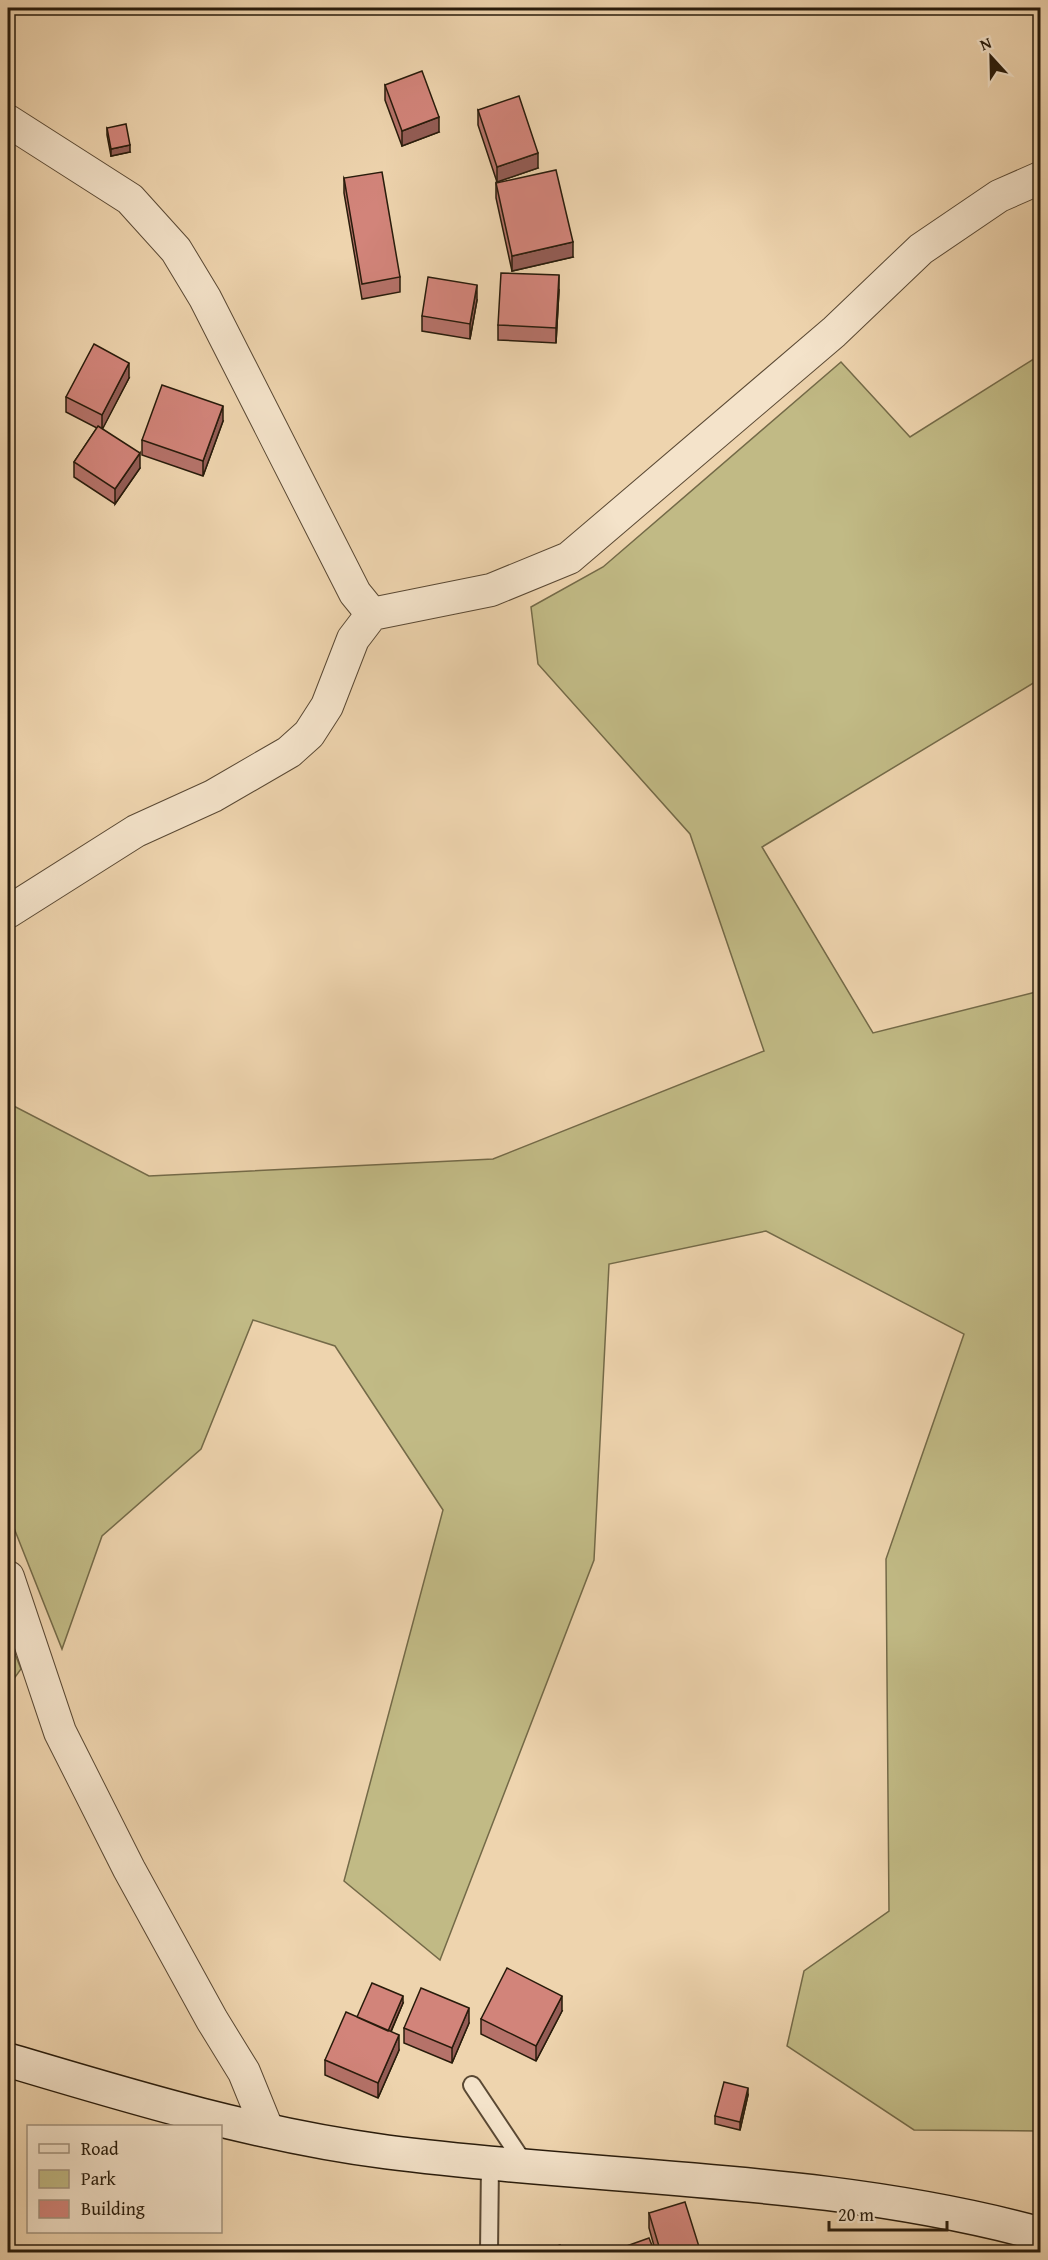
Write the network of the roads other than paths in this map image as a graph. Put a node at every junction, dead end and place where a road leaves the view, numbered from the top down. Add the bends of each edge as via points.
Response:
1 (8, 121) edge
2 (1041, 178) edge
3 (372, 614) junction
4 (8, 912) edge
5 (8, 1577) edge
6 (8, 2060) edge
7 (472, 2085) dead end
8 (268, 2131) junction
9 (490, 2163) junction
10 (526, 2167) junction
11 (1041, 2234) edge
12 (489, 2253) edge

1 - 3 street via 130,200 176,250 205,298 355,593
2 - 3 street via 999,196 921,249 834,333 570,558 491,590
3 - 4 street via 353,639 327,706 309,734 289,752 213,796 136,831
5 - 8 street via 60,1732 129,1869 244,2072
6 - 8 street via 200,2117
7 - 10 lane
8 - 9 street via 385,2152
9 - 10 street
9 - 12 lane
10 - 11 street via 886,2201

